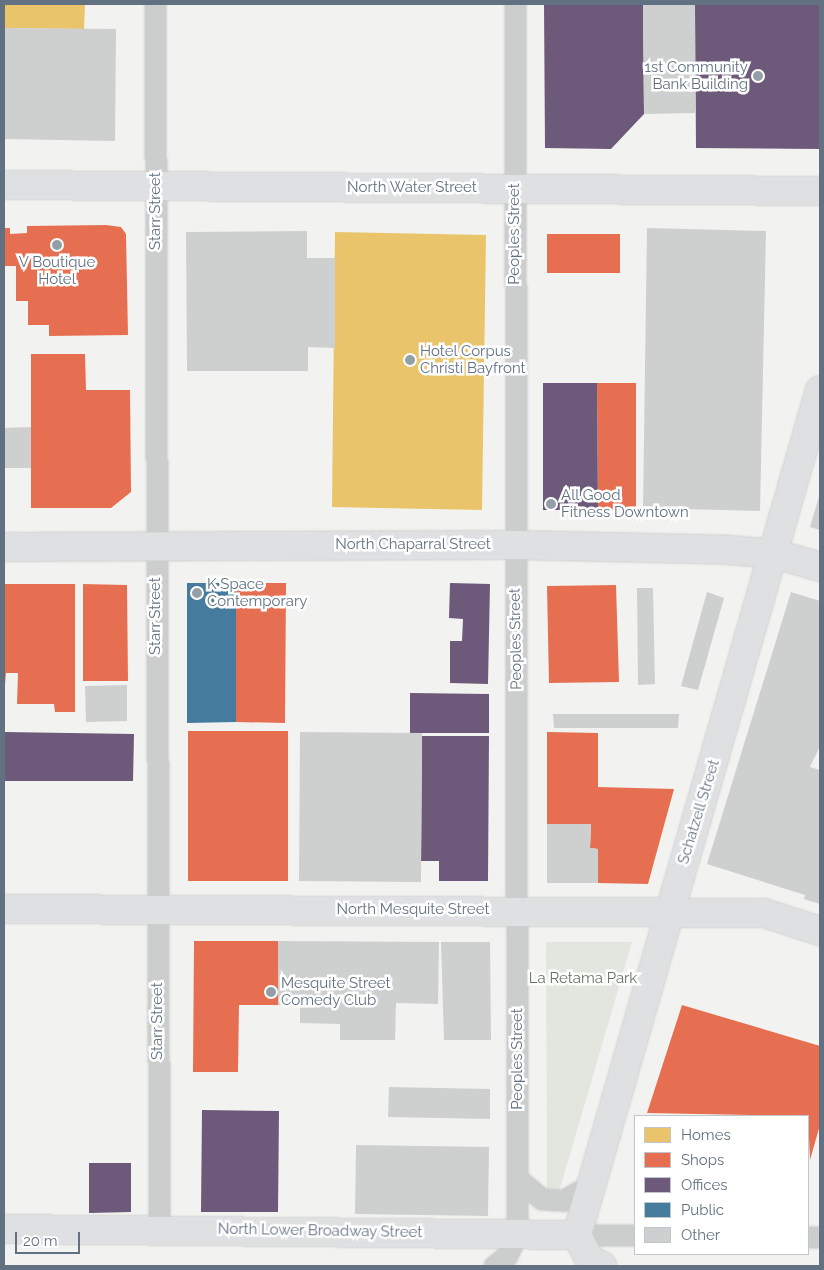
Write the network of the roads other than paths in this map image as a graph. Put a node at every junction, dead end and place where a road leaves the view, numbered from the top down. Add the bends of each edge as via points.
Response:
1 (155, 4) edge
2 (515, 4) edge
3 (4, 185) edge
4 (156, 185) junction
5 (515, 189) junction
6 (820, 192) edge
7 (820, 390) edge
8 (156, 544) junction
9 (515, 545) junction
10 (4, 547) edge
11 (776, 554) junction
12 (820, 567) edge
13 (4, 909) edge
14 (157, 909) junction
15 (519, 911) junction
16 (669, 911) junction
17 (820, 931) edge
18 (518, 1179) junction
19 (590, 1184) junction
20 (4, 1229) edge
21 (159, 1229) junction
22 (517, 1234) junction
23 (577, 1235) junction
24 (634, 1235) edge
25 (494, 1266) edge
26 (602, 1266) edge

1 - 4 street, Starr Street
2 - 5 street, Peoples Street
3 - 4 street, North Water Street
4 - 5 street, North Water Street
4 - 8 street, Starr Street
5 - 6 street, North Water Street
5 - 9 street, Peoples Street
7 - 11 street, Schatzell Street
8 - 9 street, North Chaparral Street
8 - 10 street, North Chaparral Street
8 - 14 street, Starr Street
9 - 11 street, North Chaparral Street
9 - 15 street, Peoples Street
11 - 12 street, North Chaparral Street
11 - 16 street, Schatzell Street
13 - 14 street, North Mesquite Street
14 - 15 street, North Mesquite Street
14 - 21 street, Starr Street
15 - 16 street, North Mesquite Street
15 - 18 street, Peoples Street
16 - 17 street, North Mesquite Street via 764,913
16 - 19 street, Schatzell Street
18 - 19 street via 542,1199 564,1200
18 - 22 street, Peoples Street
19 - 23 street, Schatzell Street
20 - 21 street, North Lower Broadway Street
21 - 22 street, North Lower Broadway Street
22 - 23 street, North Lower Broadway Street
22 - 25 street, Peoples Street via 506,1258
23 - 24 street, North Lower Broadway Street
23 - 26 street via 589,1259

